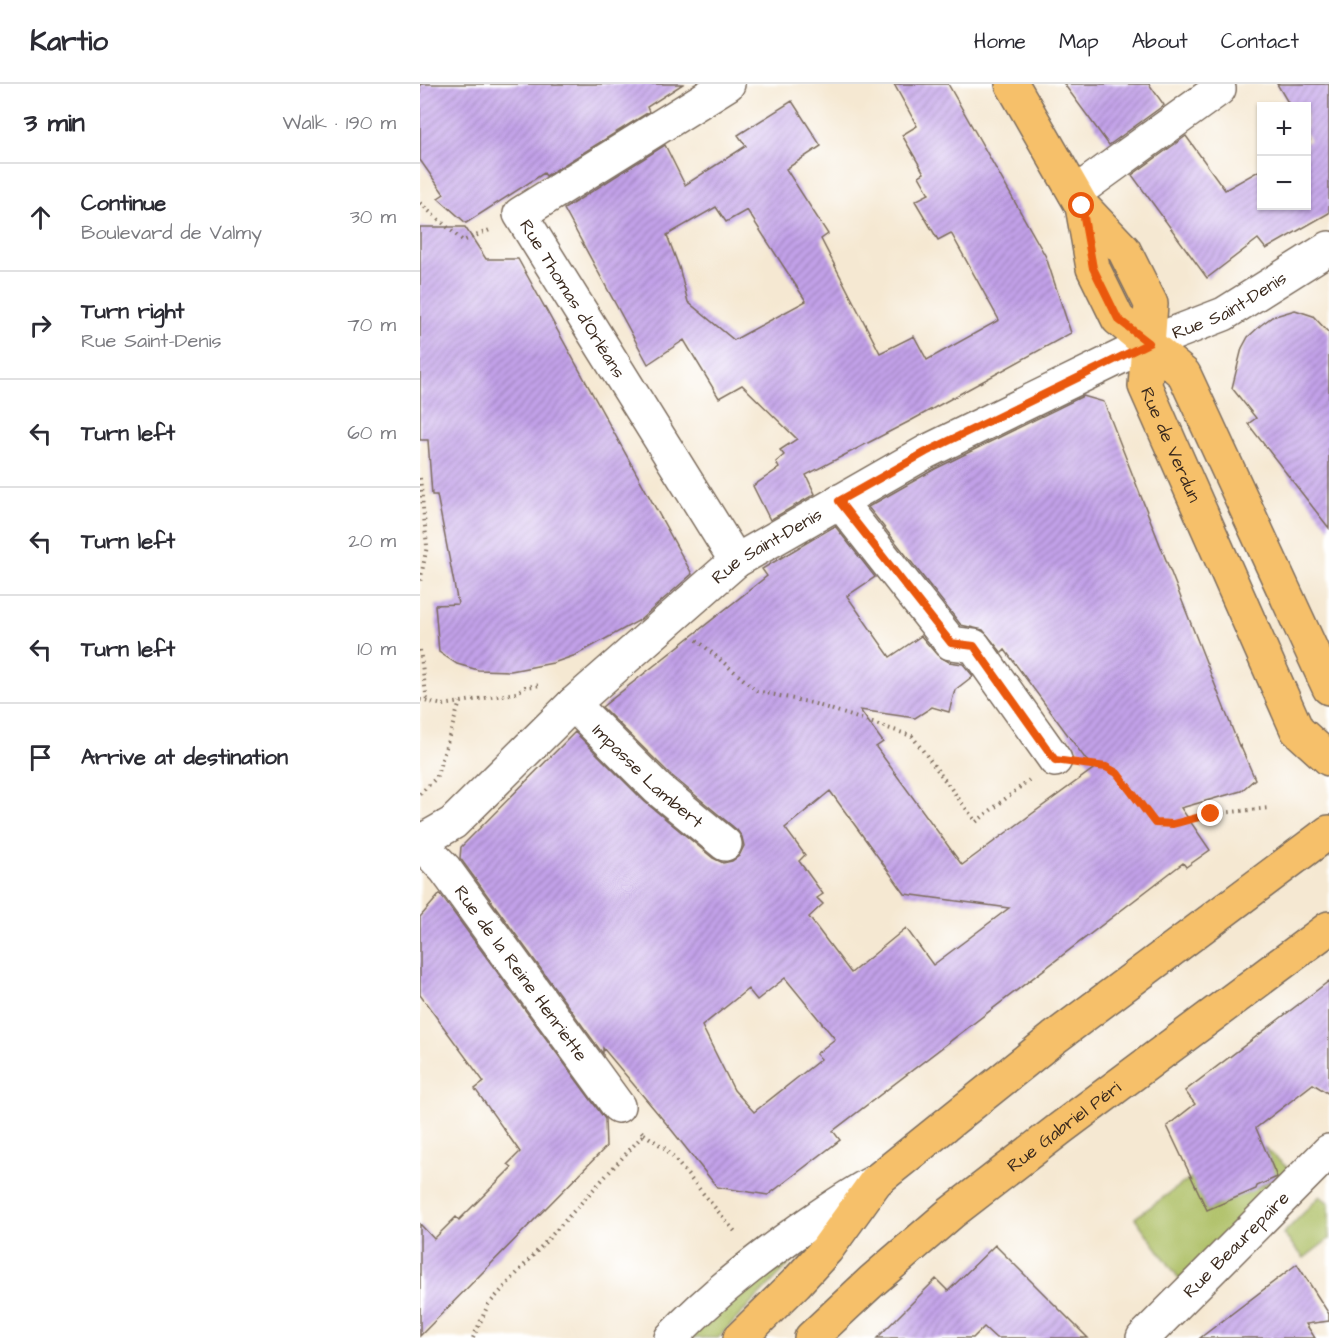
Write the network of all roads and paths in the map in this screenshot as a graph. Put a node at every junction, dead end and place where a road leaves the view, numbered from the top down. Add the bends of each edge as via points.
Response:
1 (728, 84) edge
2 (1012, 84) edge
3 (1219, 89) dead end
4 (1079, 199) junction
5 (420, 203) edge
6 (520, 214) junction
7 (1329, 248) edge
8 (1149, 343) junction
9 (420, 478) edge
10 (839, 501) junction
11 (736, 561) junction
12 (420, 582) edge
13 (674, 616) junction
14 (420, 650) edge
15 (525, 687) dead end
16 (1329, 688) edge
17 (420, 700) edge
18 (427, 701) junction
19 (460, 702) junction
20 (573, 704) junction
21 (1329, 759) edge
22 (1055, 760) junction
23 (420, 794) edge
24 (1270, 808) dead end
25 (1329, 832) edge
26 (420, 842) edge
27 (725, 844) dead end
28 (1329, 928) edge
29 (618, 1106) joint
30 (644, 1134) junction
31 (1329, 1151) edge
32 (876, 1181) junction
33 (744, 1243) dead end
34 (472, 1338) edge
35 (671, 1338) edge
36 (740, 1338) edge
37 (812, 1338) edge
38 (1143, 1338) edge

1 - 6 street, Rue Thomas d'Orléans
2 - 4 main road
3 - 4 street
4 - 8 main road via 1124,250 1151,304
5 - 6 path via 463,241
6 - 11 street, Rue Thomas d'Orléans
7 - 8 street, Rue Saint-Denis via 1224,314
8 - 10 street, Rue Saint-Denis via 926,452
8 - 16 main road, Rue de Verdun via 1184,374 1193,390
8 - 21 main road, Rue de Verdun via 1145,386 1154,408 1297,730
9 - 12 path via 427,546
10 - 11 street, Rue Saint-Denis
10 - 22 street via 951,643 974,646
11 - 13 street, Rue Saint-Denis
13 - 20 street, Rue Saint-Denis
13 - 22 path via 757,691 912,736 976,822
14 - 18 path
15 - 19 path via 516,693
17 - 18 path
18 - 19 path via 443,705
19 - 23 path via 436,778
20 - 26 street, Rue Saint-Denis via 453,823
20 - 27 street, Impasse Lambert via 658,789
22 - 24 path via 1106,767 1117,773 1155,823 1173,824 1211,814
25 - 32 main road via 1054,1038
26 - 29 street, Rue de la Reine Henriette via 445,869
28 - 37 main road, Rue Gabriel Péri via 951,1213
29 - 30 path
30 - 33 path via 666,1149
30 - 34 path via 488,1305
31 - 38 street, Rue Beaurepaire
32 - 35 street via 849,1195 767,1253 710,1299
32 - 36 main road via 827,1249

